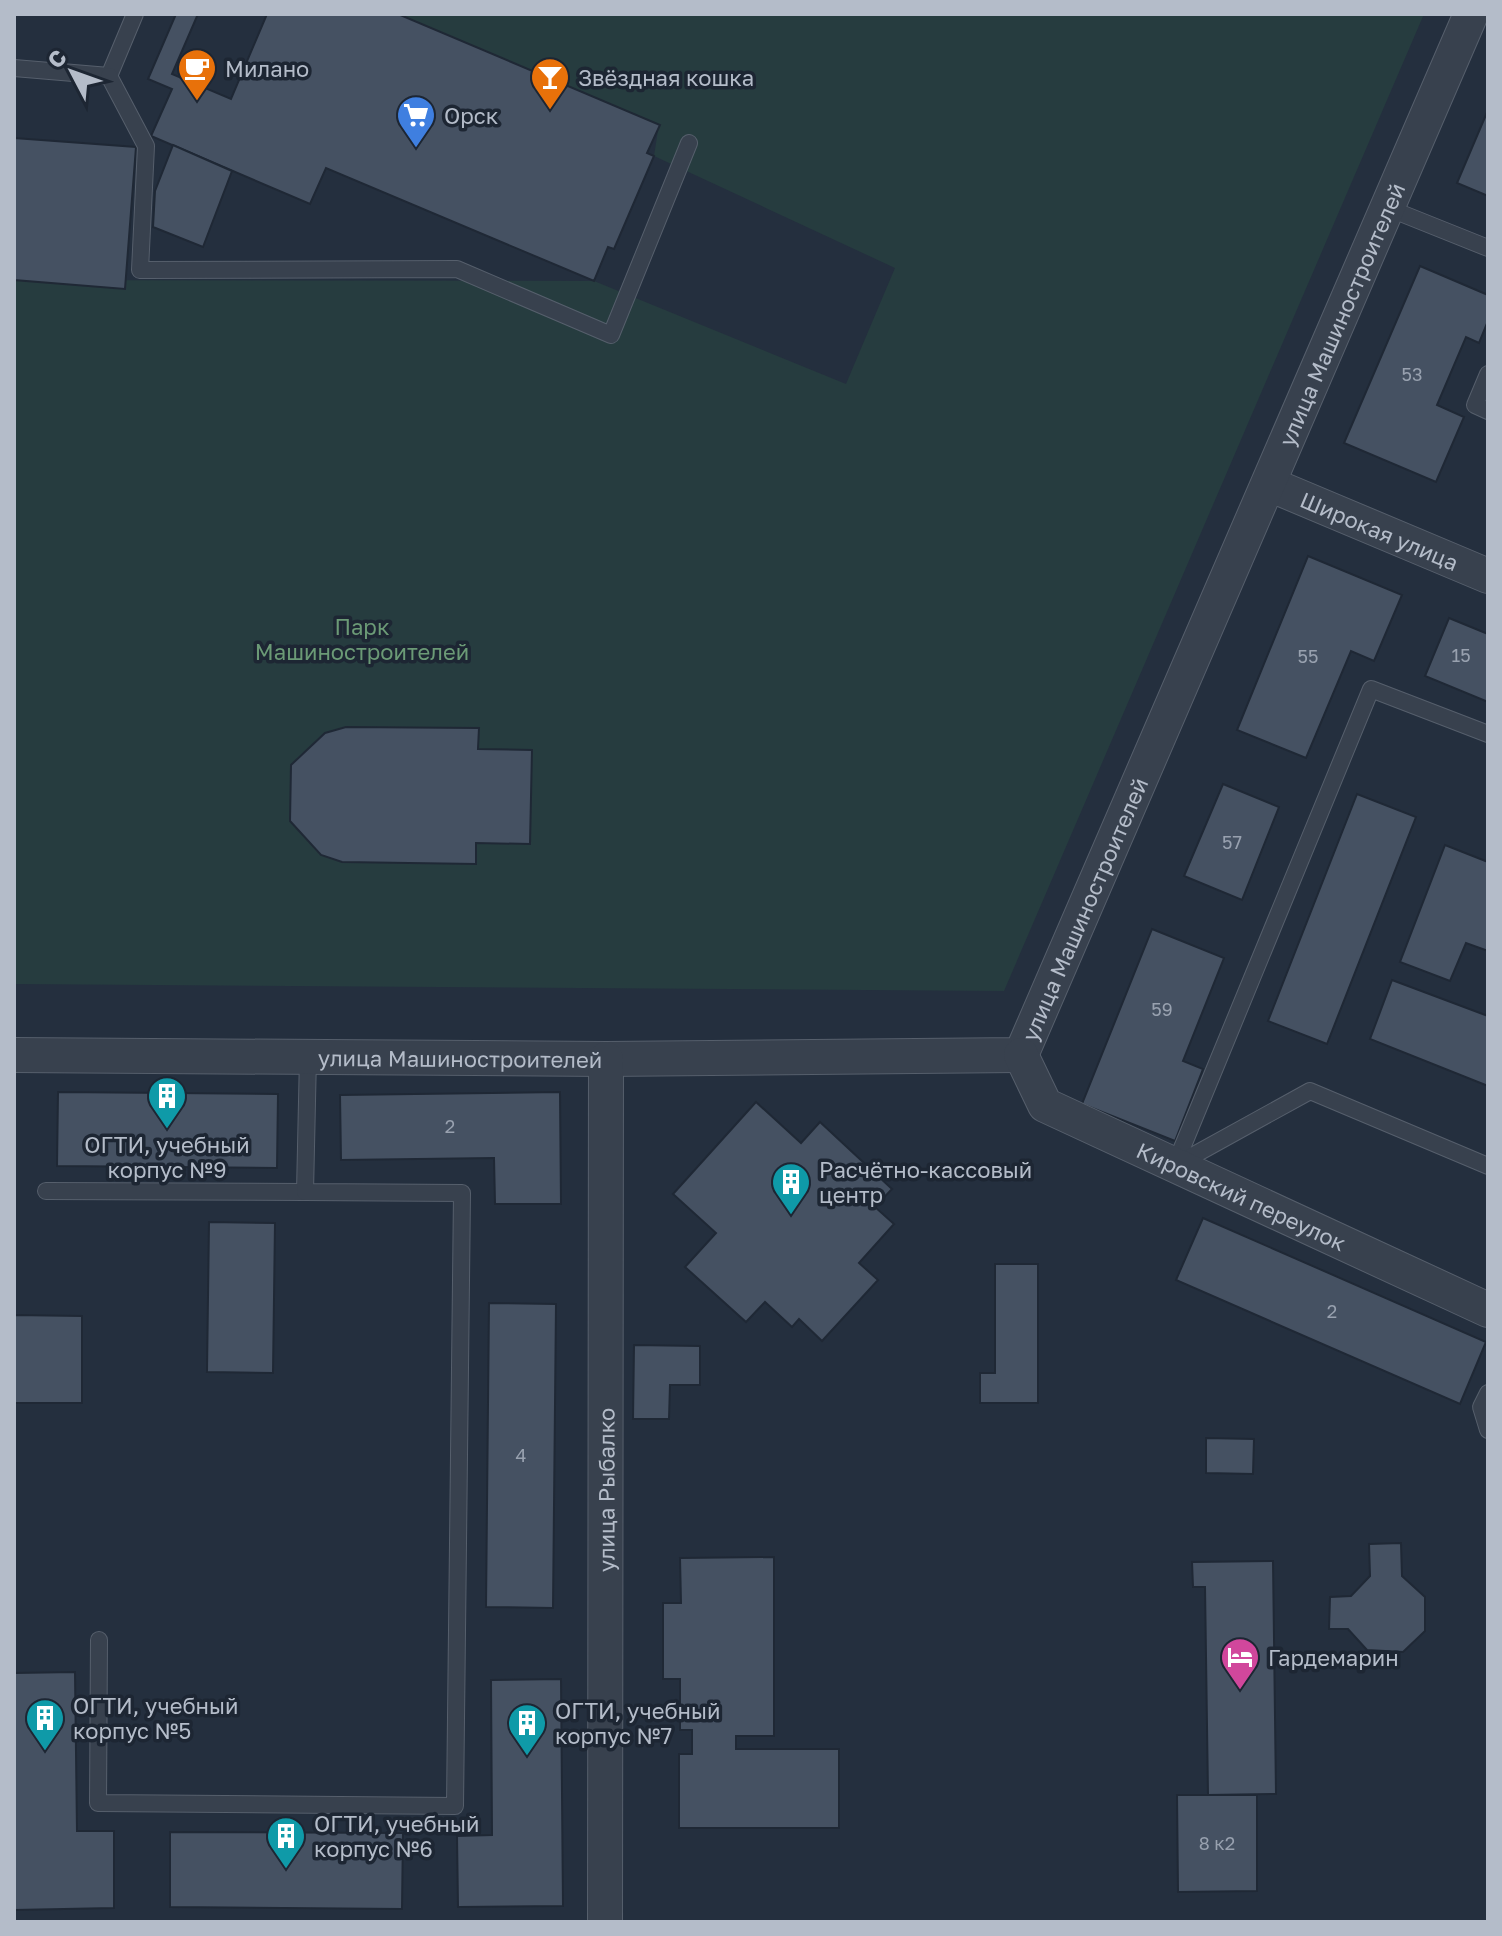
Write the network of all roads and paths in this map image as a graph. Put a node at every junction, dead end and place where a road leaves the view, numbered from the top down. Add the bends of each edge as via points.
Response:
1 (135, 14) edge
2 (1471, 14) edge
3 (14, 68) edge
4 (109, 76) junction
5 (689, 143) dead end
6 (1388, 208) junction
7 (1488, 248) edge
8 (1488, 374) edge
9 (1488, 411) edge
10 (1269, 484) junction
11 (1488, 576) edge
12 (1488, 734) edge
13 (14, 1055) edge
14 (1021, 1055) junction
15 (308, 1056) junction
16 (606, 1059) junction
17 (1175, 1165) junction
18 (1488, 1166) edge
19 (46, 1191) dead end
20 (305, 1192) junction
21 (1488, 1310) edge
22 (1488, 1393) edge
23 (1488, 1430) edge
24 (99, 1640) dead end
25 (605, 1922) edge

1 - 4 lane
2 - 6 street, улица Машиностроителей
3 - 4 lane
4 - 5 lane via 146,146 140,270 457,269 611,335
6 - 7 lane
6 - 10 street, улица Машиностроителей
8 - 9 lane via 1475,405
10 - 11 street, Широкая улица
10 - 14 street, улица Машиностроителей
12 - 17 lane via 1371,689
13 - 15 street, улица Машиностроителей
14 - 16 street, улица Машиностроителей
14 - 17 street, Кировский переулок via 1045,1105
15 - 16 street, улица Машиностроителей
15 - 20 lane
16 - 25 street, улица Рыбалко
17 - 18 lane via 1310,1091
17 - 21 street, Кировский переулок
19 - 20 lane
20 - 24 lane via 462,1193 455,1806 98,1803
22 - 23 lane via 1481,1407

